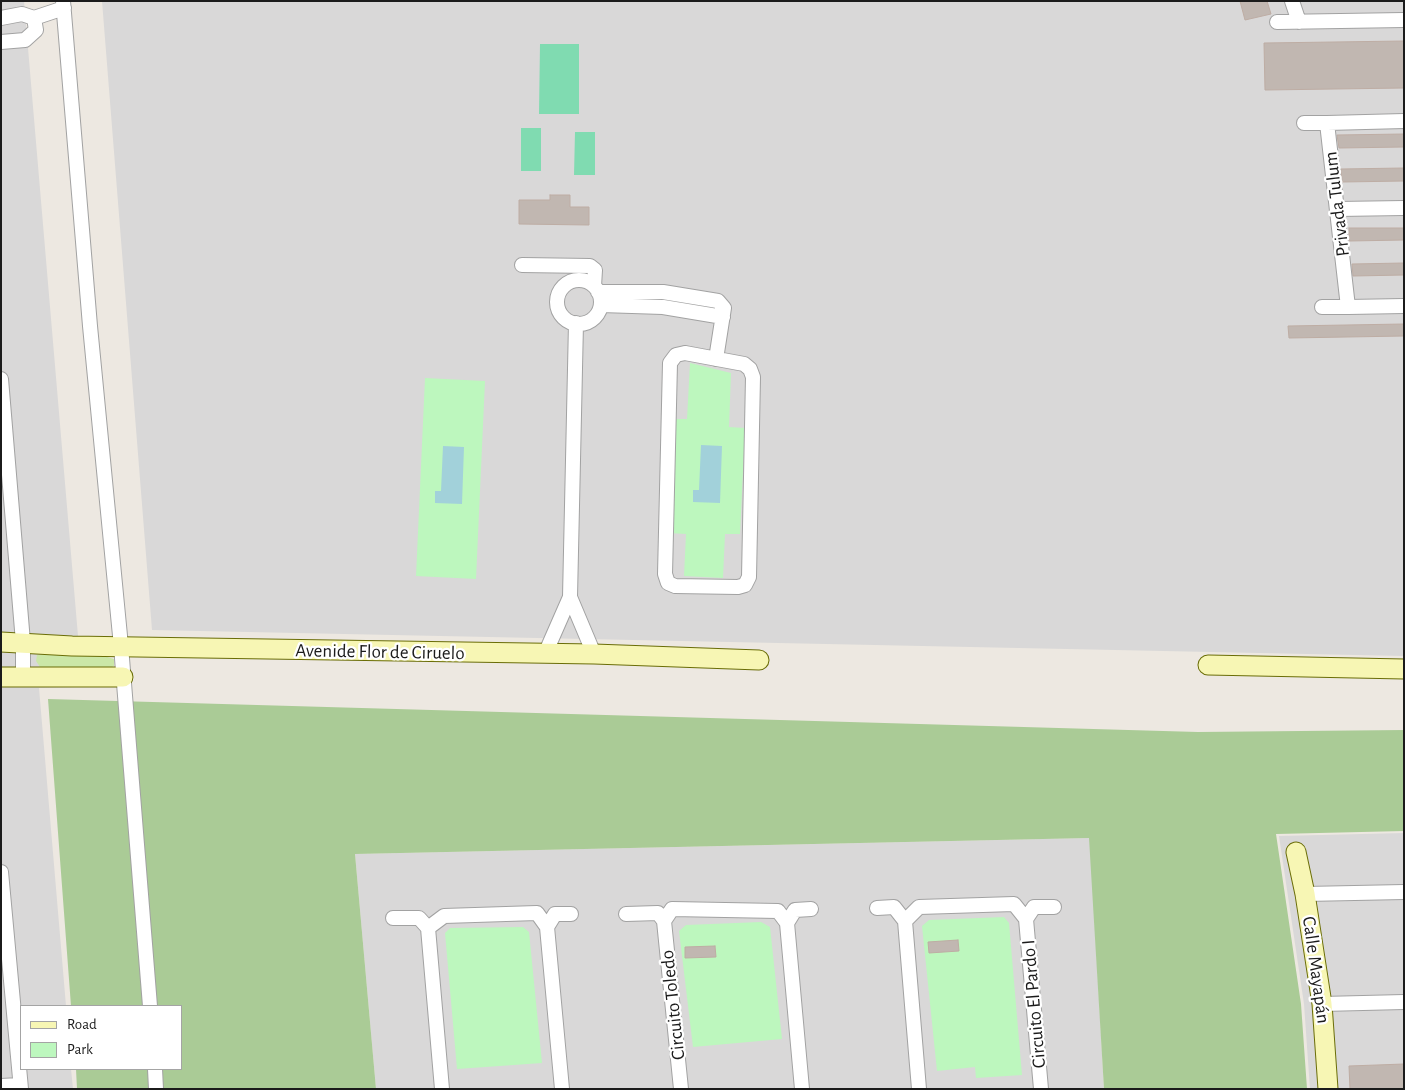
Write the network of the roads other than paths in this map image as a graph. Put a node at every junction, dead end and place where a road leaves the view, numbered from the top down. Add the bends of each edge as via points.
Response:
1 (1292, 1) edge
2 (63, 5) edge
3 (1, 18) edge
4 (34, 18) junction
5 (1404, 20) edge
6 (1277, 22) dead end
7 (1299, 22) junction
8 (1, 42) edge
9 (1404, 122) edge
10 (1304, 123) dead end
11 (1327, 123) junction
12 (1404, 208) edge
13 (1338, 209) junction
14 (522, 266) dead end
15 (598, 294) junction
16 (1404, 306) edge
17 (1322, 307) dead end
18 (1348, 307) junction
19 (576, 324) junction
20 (716, 359) junction
21 (1, 379) edge
22 (2, 399) edge
23 (5, 489) edge
24 (570, 597) junction
25 (1, 642) edge
26 (23, 642) junction
27 (120, 646) junction
28 (546, 654) junction
29 (594, 654) junction
30 (759, 660) dead end
31 (1208, 665) dead end
32 (1404, 669) edge
33 (23, 676) junction
34 (123, 676) junction
35 (1, 678) edge
36 (1296, 852) dead end
37 (1, 872) edge
38 (1404, 892) edge
39 (1305, 894) junction
40 (1054, 907) dead end
41 (877, 908) dead end
42 (2, 909) edge
43 (811, 909) dead end
44 (571, 914) dead end
45 (626, 914) dead end
46 (393, 918) dead end
47 (1026, 919) junction
48 (664, 921) junction
49 (904, 921) junction
50 (787, 923) junction
51 (547, 927) junction
52 (428, 928) junction
53 (6, 994) edge
54 (1404, 1002) edge
55 (1328, 1004) junction
56 (150, 1005) edge
57 (155, 1070) edge
58 (1, 1086) edge
59 (21, 1087) edge
60 (156, 1089) edge
61 (442, 1089) edge
62 (562, 1089) edge
63 (682, 1089) edge
64 (802, 1089) edge
65 (919, 1089) edge
66 (1041, 1089) edge
67 (1328, 1089) edge

1 - 7 street
2 - 4 street
2 - 27 street
3 - 4 street via 22,14
4 - 8 street via 36,30 25,40
5 - 7 street
6 - 7 street
9 - 11 street, Privada Tulum
10 - 11 street
11 - 13 street, Privada Tulum
12 - 13 street
13 - 18 street, Privada Tulum
14 - 15 street via 590,266 594,270
15 - 19 street via 595,317
15 - 19 street via 582,280 563,286 557,305 560,312
15 - 20 street via 664,292 718,301 724,308
16 - 18 street
17 - 18 street
19 - 24 street
20 - 20 street via 685,353 676,355 670,363 665,574 668,583 675,586 738,587 746,585 749,577 753,377 744,364
21 - 22 street
22 - 23 street
23 - 26 street
24 - 28 street
24 - 29 street
25 - 26 main road, Avenide Flor de Ciruelo
26 - 27 main road, Avenide Flor de Ciruelo
26 - 33 street
27 - 28 main road, Avenide Flor de Ciruelo
27 - 34 street
28 - 29 main road, Avenide Flor de Ciruelo
29 - 30 main road, Avenide Flor de Ciruelo
31 - 32 main road
33 - 34 main road
33 - 35 main road
34 - 56 street
36 - 39 main road, Calle Mayapán
37 - 42 street
38 - 39 street
39 - 55 main road, Calle Mayapán
40 - 47 street, Circuito El Pardo I via 1034,907
41 - 49 street via 894,906
42 - 53 street
43 - 50 street via 795,910
44 - 51 street via 555,914
45 - 48 street via 658,913
46 - 52 street via 420,918
47 - 49 street, Circuito El Pardo I via 1014,904 919,906
47 - 66 street, Circuito El Pardo I
48 - 50 street via 672,910 778,911
48 - 63 street, Circuito Toledo
49 - 65 street
50 - 64 street
51 - 52 street via 537,913 444,916
51 - 62 street
52 - 61 street
53 - 59 street
54 - 55 street
55 - 67 main road, Calle Mayapán
57 - 60 street
58 - 59 street

